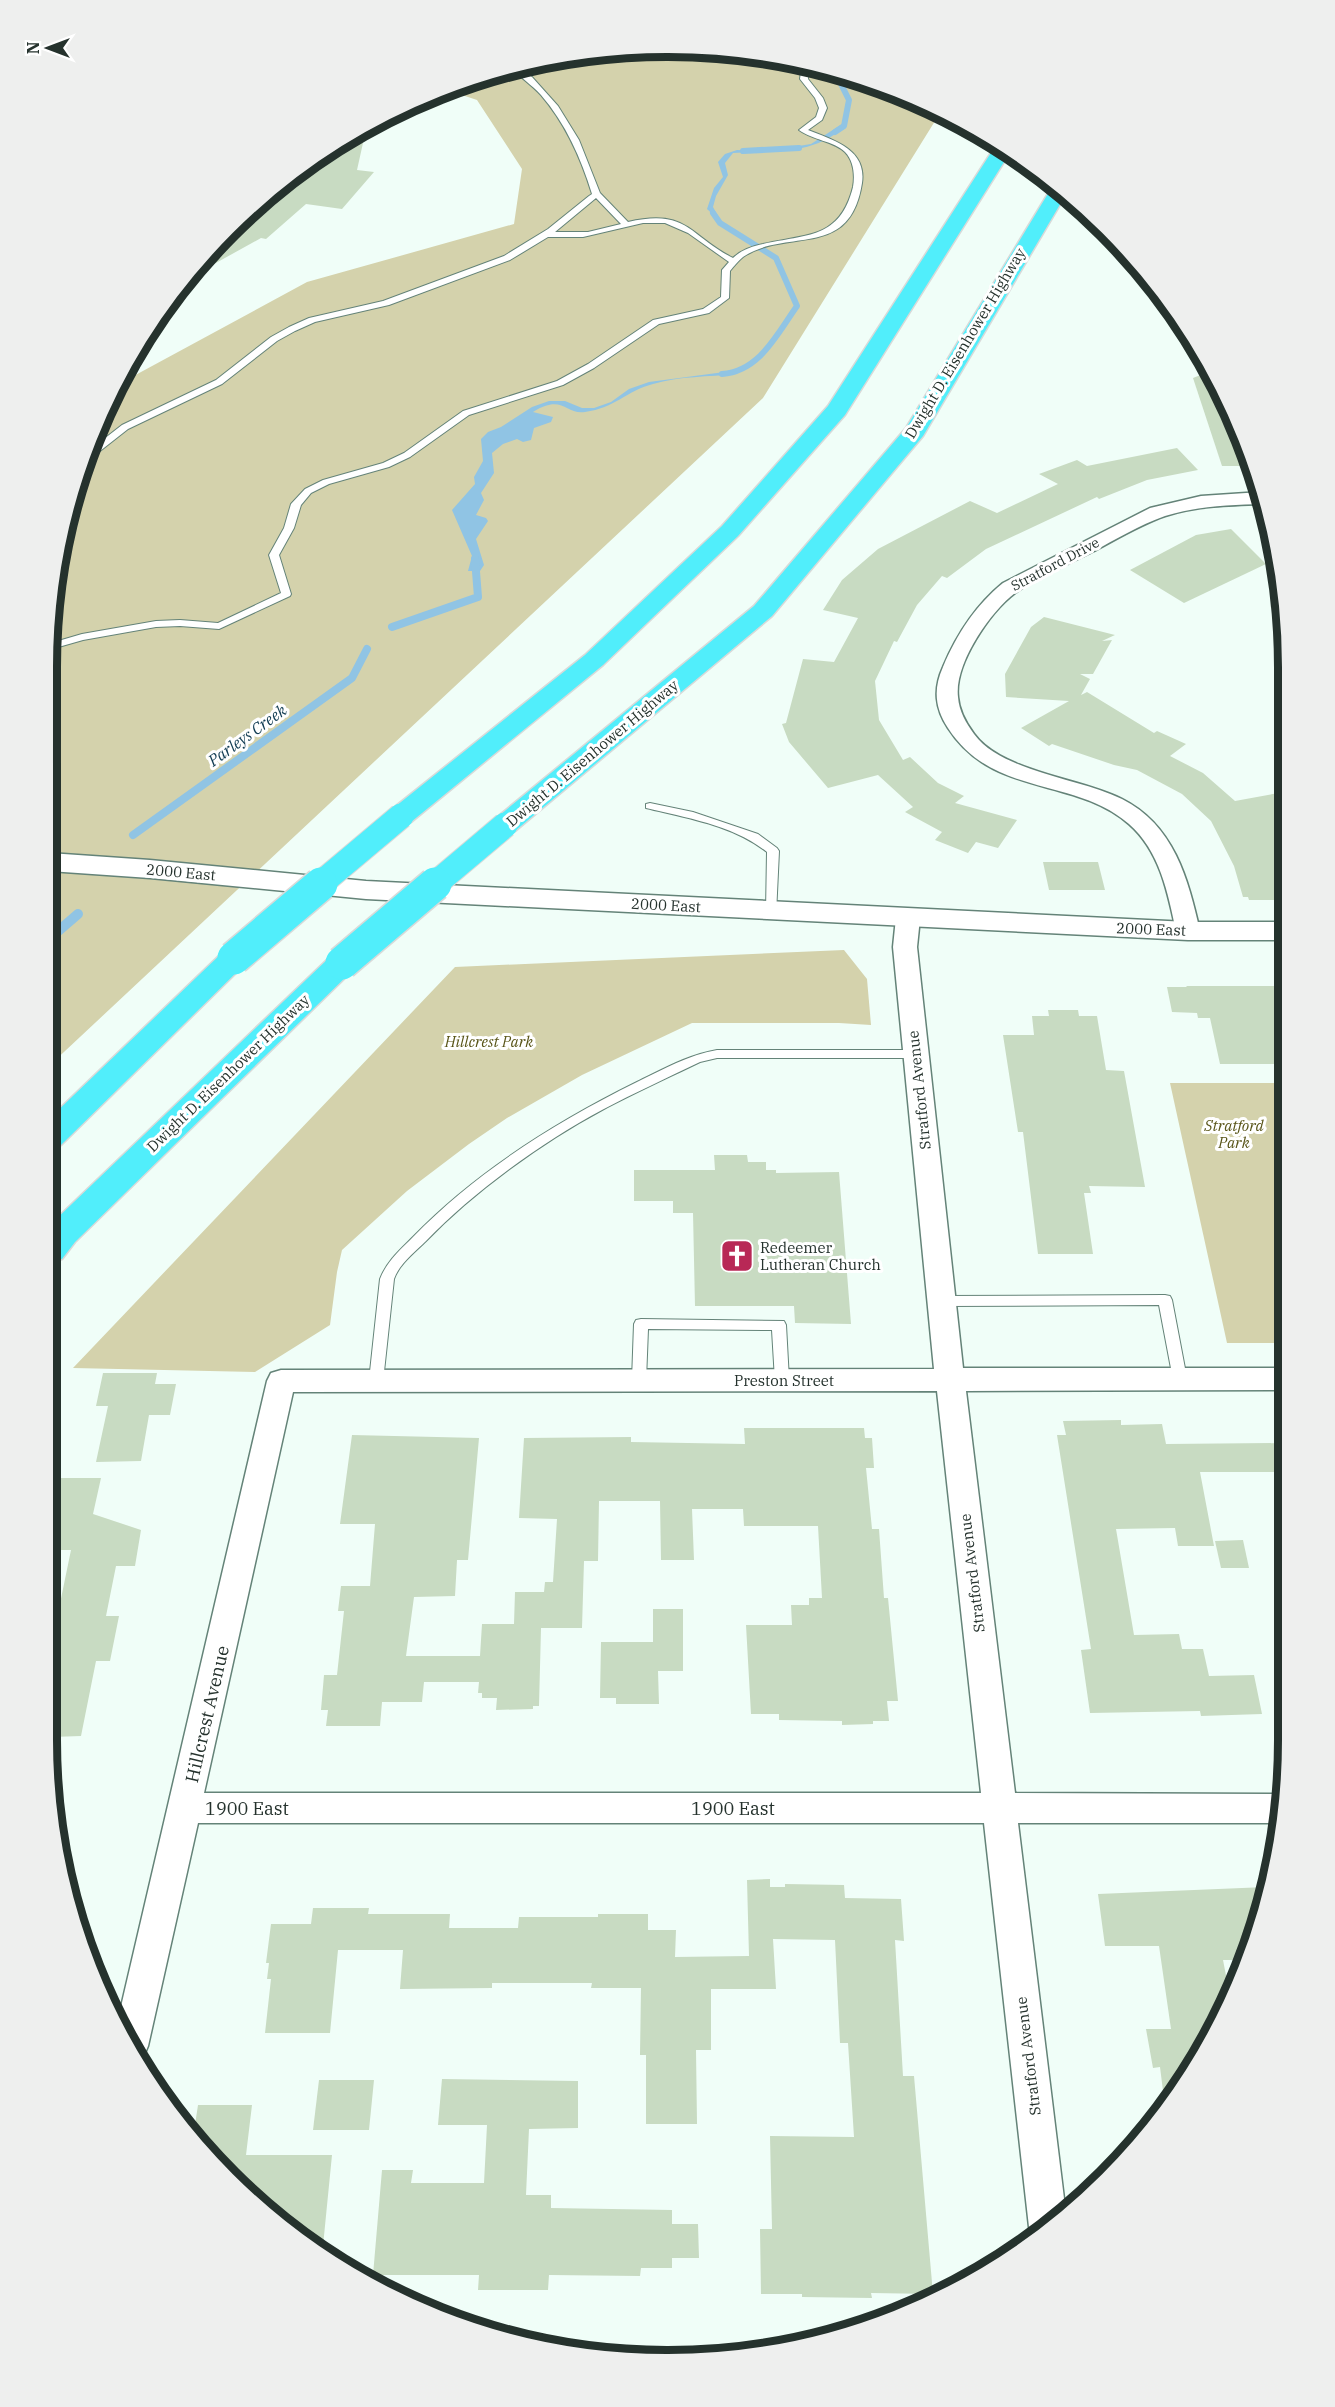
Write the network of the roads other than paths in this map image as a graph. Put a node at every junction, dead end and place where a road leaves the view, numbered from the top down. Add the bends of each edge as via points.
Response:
1 (804, 73) edge
2 (525, 74) edge
3 (999, 155) edge
4 (596, 194) junction
5 (1055, 196) edge
6 (627, 225) junction
7 (546, 234) junction
8 (734, 261) junction
9 (97, 449) edge
10 (1254, 499) edge
11 (58, 644) edge
12 (650, 806) dead end
13 (57, 863) edge
14 (772, 911) junction
15 (908, 918) junction
16 (1188, 931) junction
17 (1278, 931) edge
18 (916, 1054) junction
19 (57, 1130) edge
20 (57, 1241) edge
21 (942, 1301) junction
22 (1278, 1378) edge
23 (1180, 1379) junction
24 (639, 1380) junction
25 (782, 1380) junction
26 (950, 1380) junction
27 (281, 1381) joint
28 (376, 1381) junction
29 (185, 1808) junction
30 (999, 1808) junction
31 (1274, 1808) edge
32 (133, 2034) edge
33 (1047, 2217) edge

1 - 8 lane via 804,79 823,108 817,120 804,131 849,152 858,175 855,196 842,221 828,231 754,249
2 - 4 lane via 568,125 582,150
3 - 19 highway, bridge via 837,410 730,531 594,660 234,958
4 - 6 lane
4 - 7 lane
5 - 20 highway, Dwight D. Eisenhower Highway, bridge via 915,431 763,611 342,963
6 - 7 lane via 588,234
6 - 8 lane via 675,222
7 - 9 lane via 507,258 386,303 312,320 292,329 219,382 125,427
8 - 11 lane via 726,270 725,298 714,307 656,322 566,380 475,409 407,455 308,491 296,504 289,528 274,555 286,594 219,626 156,624
10 - 16 street, Stratford Drive via 1165,508 1010,587 974,622 946,681 947,705 958,731 983,755 1027,776 1111,803 1136,818 1160,844 1174,871
12 - 14 lane via 689,814 754,836 773,851
13 - 14 street, 2000 East via 366,890
14 - 15 street, 2000 East
15 - 16 street, 2000 East
15 - 18 street, Stratford Avenue via 905,946
16 - 17 street, 2000 East
18 - 21 street, Stratford Avenue
18 - 28 lane via 706,1056 628,1090 564,1126 472,1191 391,1268
21 - 23 lane via 1165,1300
21 - 26 street, Stratford Avenue
22 - 23 street, Preston Street
23 - 26 street, Preston Street
24 - 25 street, Preston Street
24 - 25 lane via 641,1324 779,1325
24 - 28 street, Preston Street
25 - 26 street, Preston Street
26 - 30 street, Stratford Avenue
27 - 28 street, Preston Street
27 - 29 street, Hillcrest Avenue
29 - 30 street, 1900 East
29 - 32 street, Hillcrest Avenue
30 - 31 street, 1900 East
30 - 33 street, Stratford Avenue

